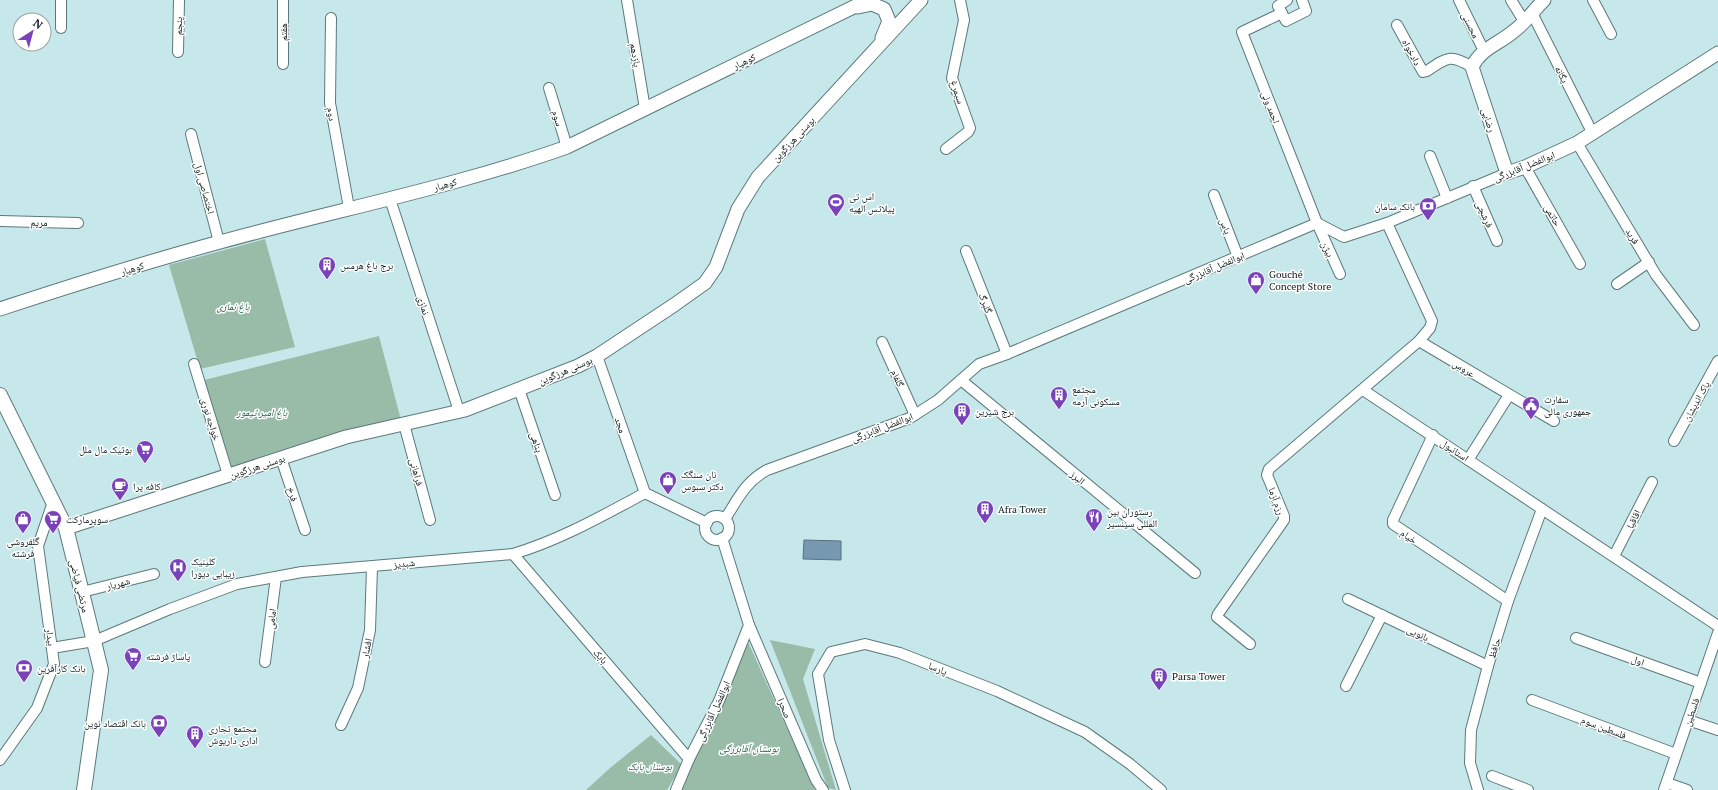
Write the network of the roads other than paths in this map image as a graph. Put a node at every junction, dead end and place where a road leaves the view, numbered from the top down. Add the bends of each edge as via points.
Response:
1 (61, 0) edge
2 (179, 0) edge
3 (283, 0) edge
4 (627, 0) edge
5 (868, 0) edge
6 (921, 0) edge
7 (960, 0) edge
8 (1287, 0) edge
9 (1302, 0) edge
10 (1459, 0) edge
11 (1511, 0) edge
12 (1544, 0) edge
13 (1593, 0) edge
14 (851, 8) junction
15 (1282, 13) junction
16 (1528, 17) junction
17 (331, 18) dead end
18 (1397, 25) dead end
19 (61, 28) dead end
20 (1611, 34) dead end
21 (878, 47) junction
22 (1484, 51) junction
23 (178, 52) dead end
24 (1718, 53) edge
25 (283, 64) dead end
26 (1472, 67) junction
27 (549, 88) dead end
28 (645, 109) junction
29 (191, 134) dead end
30 (1593, 134) junction
31 (1578, 143) junction
32 (567, 148) junction
33 (946, 149) dead end
34 (1430, 156) dead end
35 (1525, 167) junction
36 (1507, 173) junction
37 (1473, 186) junction
38 (1214, 195) dead end
39 (1447, 198) junction
40 (390, 199) junction
41 (349, 208) junction
42 (0, 221) edge
43 (78, 223) dead end
44 (1317, 223) junction
45 (1387, 223) junction
46 (1497, 241) dead end
47 (219, 242) junction
48 (966, 251) dead end
49 (1238, 257) junction
50 (1648, 262) junction
51 (1580, 264) dead end
52 (1340, 274) dead end
53 (1617, 284) dead end
54 (0, 309) edge
55 (1694, 325) dead end
56 (1419, 341) junction
57 (882, 342) dead end
58 (1007, 354) junction
59 (597, 356) junction
60 (1718, 361) edge
61 (194, 364) dead end
62 (961, 380) junction
63 (519, 389) junction
64 (1363, 390) junction
65 (0, 395) edge
66 (1509, 395) junction
67 (459, 412) junction
68 (914, 415) junction
69 (1554, 421) dead end
70 (404, 424) junction
71 (1433, 435) junction
72 (1674, 441) dead end
73 (281, 458) junction
74 (1468, 460) junction
75 (228, 475) junction
76 (1652, 482) dead end
77 (645, 493) junction
78 (555, 494) dead end
79 (53, 502) junction
80 (1542, 509) junction
81 (725, 519) junction
82 (430, 520) dead end
83 (707, 523) junction
84 (66, 528) junction
85 (305, 530) dead end
86 (722, 538) junction
87 (513, 554) junction
88 (1614, 556) junction
89 (372, 567) junction
90 (1195, 573) dead end
91 (154, 574) dead end
92 (276, 577) junction
93 (82, 592) junction
94 (1348, 599) dead end
95 (1508, 601) junction
96 (1382, 615) junction
97 (748, 625) junction
98 (1718, 626) edge
99 (1718, 633) edge
100 (1576, 638) dead end
101 (94, 641) junction
102 (1250, 644) dead end
103 (52, 648) junction
104 (265, 662) dead end
105 (1488, 666) junction
106 (1701, 683) junction
107 (1346, 686) dead end
108 (1532, 700) dead end
109 (1688, 720) junction
110 (341, 725) dead end
111 (1718, 730) edge
112 (1676, 754) junction
113 (690, 759) junction
114 (0, 760) edge
115 (1492, 776) dead end
116 (1665, 786) edge
117 (84, 790) edge
118 (676, 790) edge
119 (823, 790) edge
120 (845, 790) edge
121 (1161, 790) edge
122 (1478, 790) edge
123 (1528, 790) edge
124 (1687, 790) edge

1 - 19 street
2 - 23 street, پنجم
3 - 25 street, هفتم
4 - 28 street, یازدهم
5 - 14 street, کوهیار
6 - 21 street, بوسنی هرزگوین
7 - 33 street, سیمرغ via 964,20 952,78 970,128
8 - 15 street via 1278,5
9 - 15 street via 1306,11 1286,21
10 - 22 street, محسنی
11 - 16 street, یگانه
12 - 16 street
13 - 20 street
14 - 21 street via 872,4 884,10 889,21
14 - 28 street, کوهیار
15 - 44 street, احمد ولی via 1242,32
16 - 22 street via 1514,31
16 - 30 street, یگانه
17 - 41 street, دوم via 330,103
18 - 26 street, دادخواه via 1423,72 1449,58 1460,59
21 - 59 street, بوسنی هرزگوین via 758,177 738,209 716,267 705,283
22 - 26 street via 1476,58
24 - 30 street, ابوالفضل آقابزرگی
26 - 36 street, رضایی
27 - 32 street, سوم
28 - 32 street, کوهیار
29 - 47 street, اختصاصی اول
30 - 31 street, ابوالفضل آقابزرگی
31 - 35 street, ابوالفضل آقابزرگی
31 - 50 street, فرید
32 - 40 street, کوهیار
34 - 39 street
35 - 36 street, ابوالفضل آقابزرگی
35 - 51 street, حاتمی
36 - 37 street, ابوالفضل آقابزرگی
37 - 39 street, ابوالفضل آقابزرگی
37 - 46 street, فرشچی
38 - 49 street, یاس
39 - 45 street, ابوالفضل آقابزرگی
40 - 41 street, کوهیار
40 - 67 street, نمازی
41 - 47 street, کوهیار
42 - 43 street, مریم
44 - 45 street, ابوالفضل آقابزرگی via 1344,237
44 - 49 street, ابوالفضل آقابزرگی
44 - 52 street, بیژن
45 - 56 street via 1432,321 1430,328
47 - 54 street, کوهیار
48 - 58 street, گلبرگ
49 - 58 street, ابوالفضل آقابزرگی
50 - 53 street
50 - 55 street, فرید
56 - 64 street
56 - 66 street, عروس
57 - 68 street, گلفام
58 - 62 street, ابوالفضل آقابزرگی via 979,364
59 - 63 street, بوسنی هرزگوین
59 - 77 street, مجد
60 - 72 street, پاک اندیشان
61 - 75 street, خواجه نوری
62 - 68 street, ابوالفضل آقابزرگی via 938,400
62 - 90 street, البرز
63 - 67 street, بوسنی هرزگوین
63 - 78 street, پناهی
64 - 71 street, استانبول
64 - 102 street, رزم آزما via 1269,469 1284,520 1217,617
65 - 79 main road, مرتضی فیاضی
66 - 69 street, عروس
66 - 74 street
67 - 70 street, بوسنی هرزگوین
68 - 81 street, ابوالفضل آقابزرگی via 767,470 748,484
70 - 73 street, بوسنی هرزگوین via 346,437
70 - 82 street, فراهانی
71 - 74 street, استانبول
71 - 95 street, خیام via 1393,524
73 - 75 street, بوسنی هرزگوین
73 - 85 street, فرخ
74 - 80 street, استانبول
75 - 84 street, بوسنی هرزگوین
76 - 88 street, اقاقیا
77 - 83 street
77 - 87 street, شبدیز via 587,524
79 - 84 main road, مرتضی فیاضی
79 - 103 street, بیدار via 38,546
80 - 88 street, استانبول
80 - 95 street, حافظ
81 - 83 street via 717,516
81 - 86 street via 728,523 728,532
83 - 86 street via 706,532 709,536
84 - 93 main road, مرتضی فیاضی
86 - 97 street
87 - 89 street, شبدیز
87 - 113 street, بابک
88 - 98 street, استانبول
89 - 92 street, شبدیز via 302,572
89 - 110 street, افشار via 370,630 358,688
91 - 93 street, شهریار
92 - 101 street, شبدیز via 237,584
92 - 104 street, امامی
93 - 101 main road, مرتضی فیاضی
94 - 96 street, بانویی
95 - 105 street, حافظ
96 - 105 street, بانویی
96 - 107 street
97 - 113 street, ابوالفضل آقابزرگی via 719,701
97 - 119 street, صحرا via 816,780
99 - 106 street, فلسطین
100 - 106 street, اول
101 - 103 street, شبدیز
101 - 117 main road, مرتضی فیاضی via 101,670
103 - 114 street, بیدار via 54,664 37,708
105 - 122 street, حافظ via 1471,730 1470,763
106 - 109 street, فلسطین
108 - 112 street, فلسطین سوم
109 - 111 street
109 - 112 street, فلسطین
112 - 116 street, فلسطین
113 - 118 street, ابوالفضل آقابزرگی
115 - 123 street
116 - 124 street
120 - 121 street, پارسا via 829,740 818,674 831,652 865,644 900,653 997,691 1085,732

